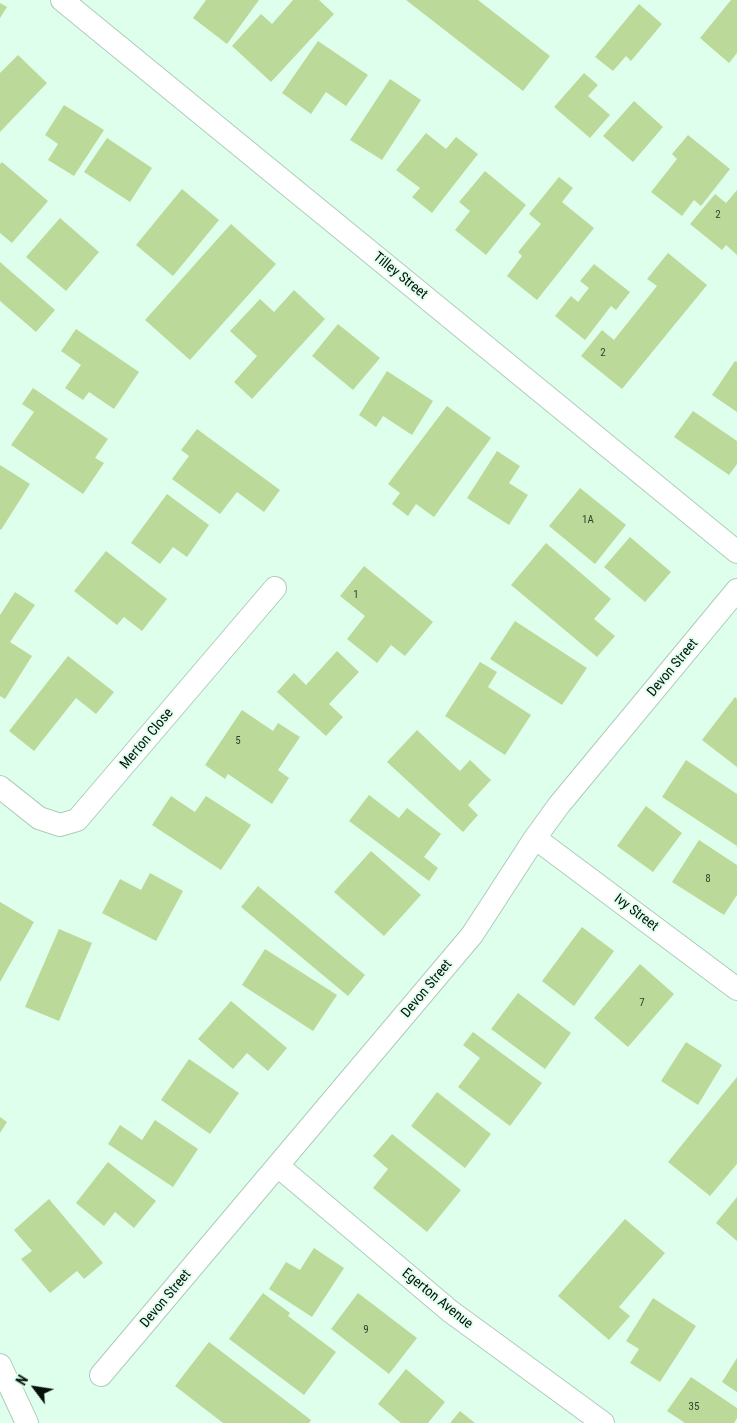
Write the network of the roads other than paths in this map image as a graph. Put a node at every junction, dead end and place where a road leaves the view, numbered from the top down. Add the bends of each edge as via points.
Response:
1 (62, 0) edge
2 (737, 552) edge
3 (275, 588) dead end
4 (737, 590) edge
5 (0, 787) edge
6 (535, 838) junction
7 (737, 989) edge
8 (278, 1166) junction
9 (0, 1365) edge
10 (101, 1375) dead end
11 (28, 1423) edge
12 (603, 1423) edge

1 - 2 street, Tilley Street
3 - 5 street, Merton Close via 77,820 60,825 39,818
4 - 6 street, Devon Street
6 - 7 street, Ivy Street
6 - 8 street, Devon Street via 472,935
8 - 10 street, Devon Street
8 - 12 street, Egerton Avenue via 450,1311
9 - 11 street

